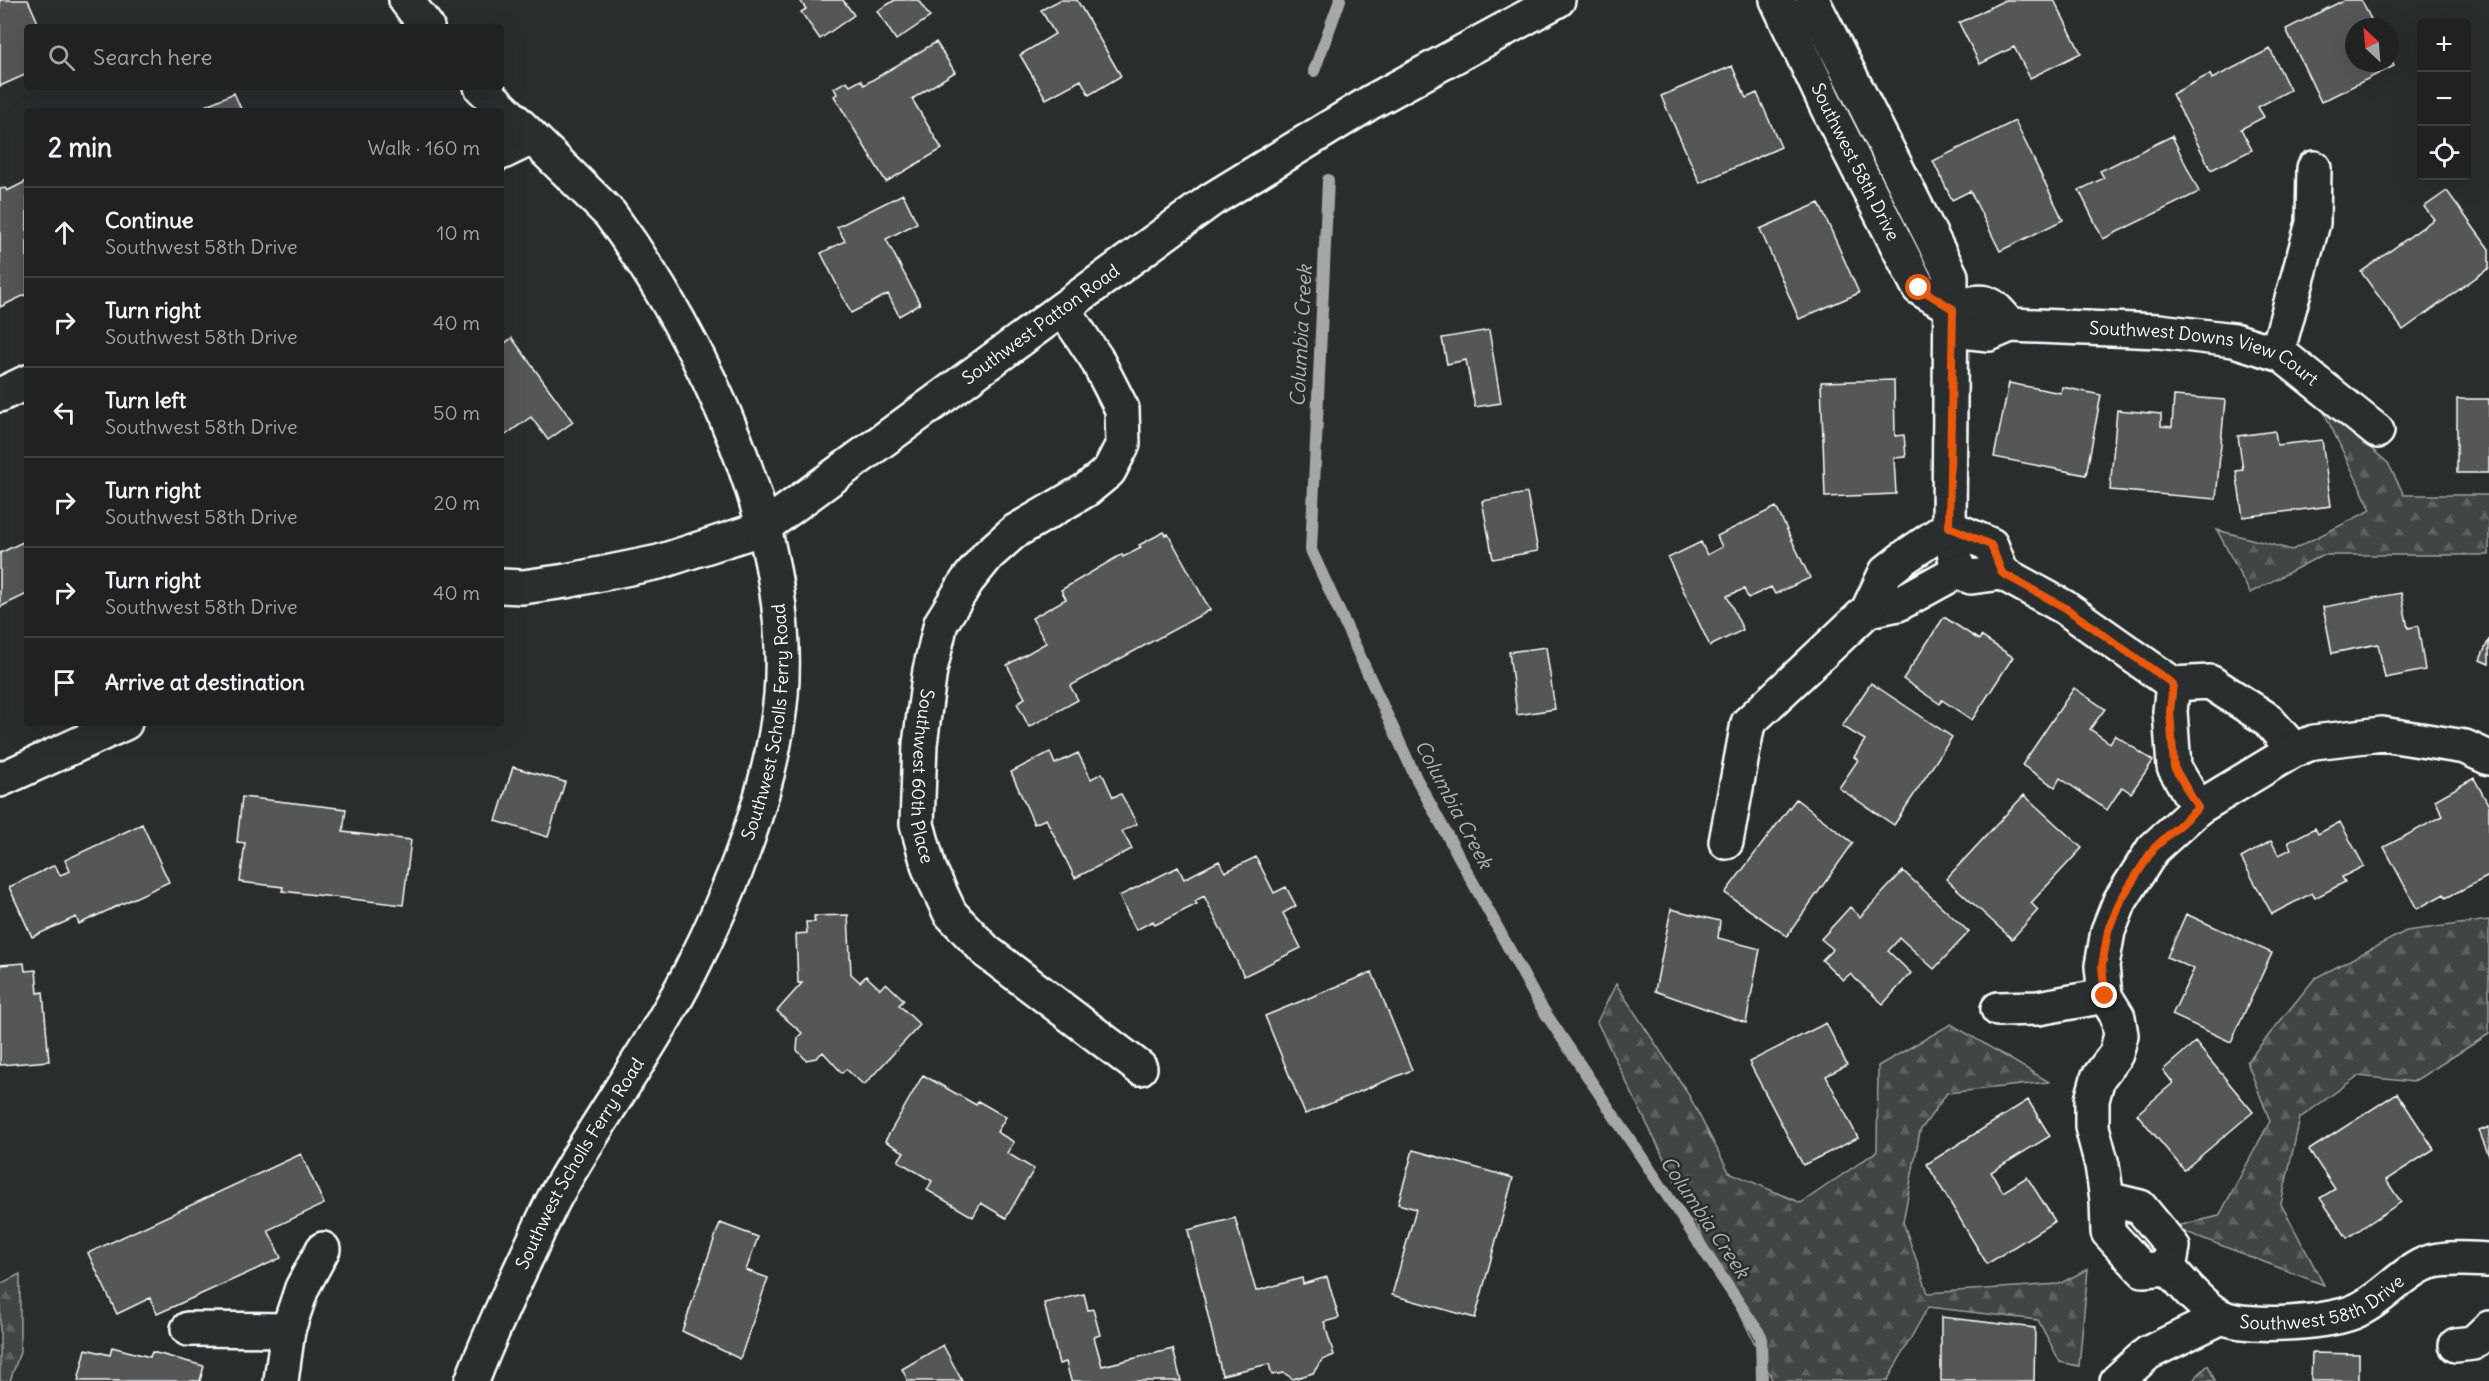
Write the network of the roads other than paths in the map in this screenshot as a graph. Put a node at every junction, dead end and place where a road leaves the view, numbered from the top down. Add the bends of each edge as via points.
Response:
1 (406, 0) edge
2 (1558, 0) edge
3 (1777, 0) edge
4 (1812, 0) edge
5 (425, 24) edge
6 (484, 90) edge
7 (1858, 95) junction
8 (502, 108) edge
9 (1828, 109) junction
10 (504, 110) edge
11 (532, 138) junction
12 (504, 152) edge
13 (2314, 168) dead end
14 (1063, 309) junction
15 (1953, 309) junction
16 (2277, 353) junction
17 (24, 383) edge
18 (0, 395) edge
19 (2377, 431) dead end
20 (1949, 527) junction
21 (763, 528) junction
22 (1958, 571) junction
23 (2002, 573) junction
24 (504, 586) edge
25 (1868, 610) junction
26 (2173, 684) junction
27 (118, 726) edge
28 (2294, 750) junction
29 (2489, 758) edge
30 (0, 780) edge
31 (2198, 808) junction
32 (1726, 842) dead end
33 (2105, 996) junction
34 (1998, 1009) dead end
35 (1140, 1068) dead end
36 (323, 1249) dead end
37 (2489, 1260) edge
38 (2222, 1317) junction
39 (2489, 1328) edge
40 (188, 1329) dead end
41 (288, 1330) junction
42 (2456, 1345) dead end
43 (281, 1381) edge
44 (472, 1381) edge
45 (2117, 1381) edge

1 - 5 street
2 - 14 street, Southwest Patton Road via 1279,157 1211,200
3 - 9 street, Southwest 58th Drive
4 - 7 street, Southwest 58th Drive
6 - 8 street, Southwest Scholls Ferry Road
7 - 9 street
7 - 15 street, Southwest 58th Drive via 1952,276
9 - 15 street, Southwest 58th Drive via 1919,288
10 - 11 street, Southwest Scholls Ferry Road
11 - 12 street
11 - 21 street, Southwest Scholls Ferry Road via 610,214 685,332 734,437
13 - 16 street via 2313,223
14 - 21 street, Southwest Patton Road
14 - 35 street, Southwest 60th Place via 1096,358 1122,409 1123,444 1109,471 1094,484 1014,532 988,555 941,623 920,744 917,824 928,868 950,913 987,951
15 - 16 street, Southwest Downs View Court via 1971,332 1989,334 2010,325 2159,331 2234,340
15 - 20 street, Southwest 58th Drive
16 - 19 street, Southwest Downs View Court
17 - 18 street
20 - 22 street, Southwest 58th Drive
20 - 23 street via 1991,545
20 - 25 street via 1886,572
21 - 24 street, Southwest Patton Road via 659,562 566,581
21 - 44 street, Southwest Scholls Ferry Road via 775,579 782,645 781,695 753,817 725,900 688,977 558,1191
22 - 23 street via 1971,577
22 - 25 street via 1898,604
23 - 26 street via 2064,607
25 - 32 street via 1748,723
26 - 28 street via 2210,682 2267,719
26 - 31 street via 2170,711 2174,767
27 - 30 street
28 - 29 street, Southwest 58th Drive via 2314,742 2382,734 2465,747
28 - 31 street, Southwest 58th Drive
31 - 33 street, Southwest 58th Drive via 2153,849 2120,901 2108,931 2102,966
33 - 34 street via 2038,1008
33 - 38 street, Southwest 58th Drive via 2118,1017 2121,1035 2116,1054 2098,1078 2092,1100 2092,1127 2102,1165 2108,1232 2143,1270 2169,1268 2186,1289
36 - 41 street
37 - 38 street, Southwest 58th Drive via 2429,1262 2356,1311 2278,1324 2251,1324
38 - 45 street via 2148,1353
39 - 42 street via 2474,1343
40 - 41 street
41 - 43 street

